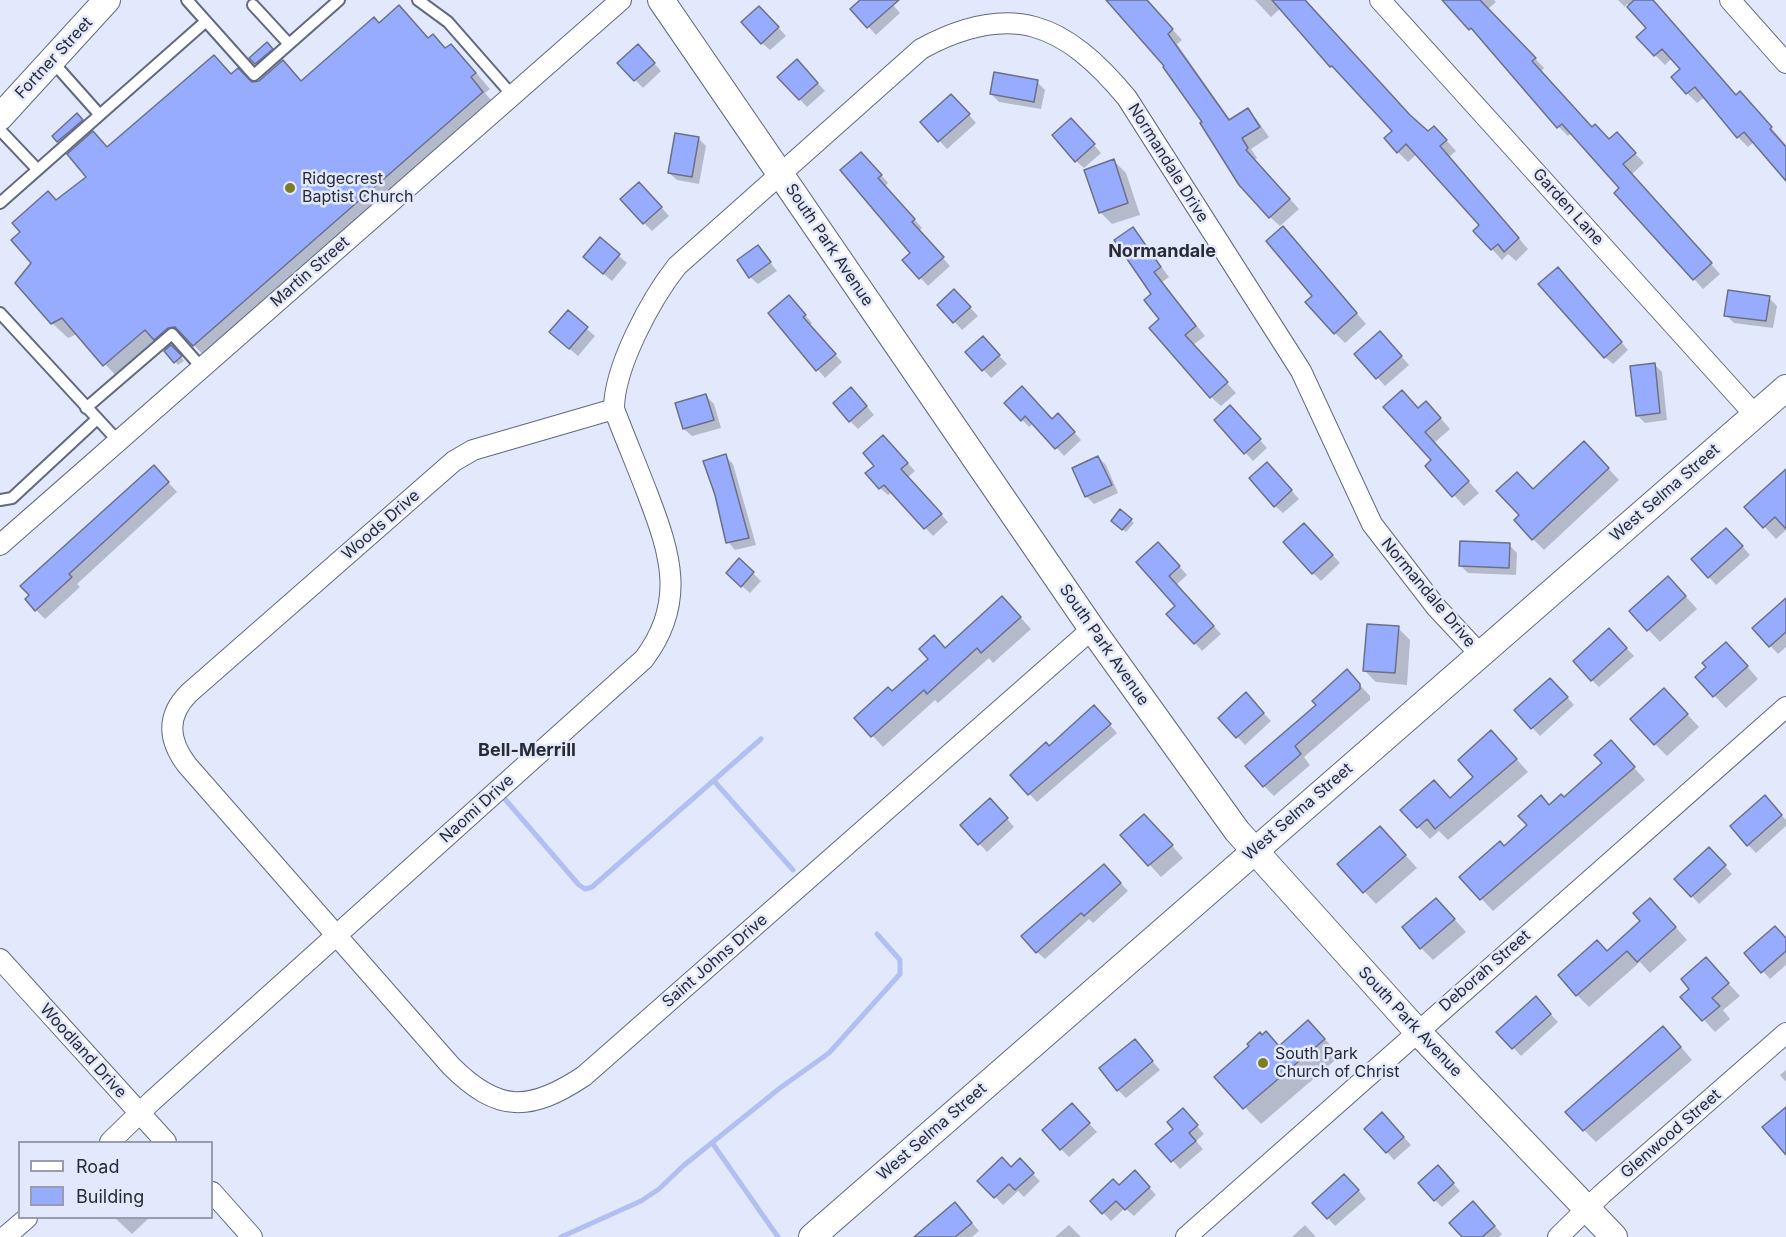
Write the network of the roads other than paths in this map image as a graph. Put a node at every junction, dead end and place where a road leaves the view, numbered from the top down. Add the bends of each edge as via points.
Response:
1 (107, 0) edge
2 (187, 0) edge
3 (339, 0) edge
4 (418, 0) edge
5 (621, 0) edge
6 (661, 0) edge
7 (1380, 0) edge
8 (1730, 0) edge
9 (253, 5) dead end
10 (205, 22) junction
11 (289, 44) junction
12 (51, 60) junction
13 (1786, 63) edge
14 (512, 95) junction
15 (99, 114) junction
16 (0, 117) edge
17 (0, 130) edge
18 (37, 169) junction
19 (780, 173) junction
20 (0, 203) edge
21 (0, 313) edge
22 (202, 368) junction
23 (1786, 388) edge
24 (86, 408) junction
25 (614, 409) junction
26 (1755, 415) junction
27 (97, 419) junction
28 (118, 441) junction
29 (0, 500) edge
30 (0, 545) edge
31 (1092, 629) junction
32 (1480, 654) junction
33 (1786, 707) edge
34 (1254, 851) junction
35 (337, 934) junction
36 (0, 959) edge
37 (1417, 1031) junction
38 (1786, 1033) edge
39 (140, 1113) junction
40 (112, 1141) edge
41 (164, 1141) edge
42 (213, 1193) edge
43 (1587, 1209) junction
44 (26, 1219) edge
45 (5, 1237) edge
46 (252, 1237) edge
47 (812, 1237) edge
48 (1186, 1237) edge
49 (1558, 1237) edge
50 (1614, 1237) edge

1 - 12 street, Fortner Street
2 - 10 lane
3 - 11 lane
4 - 14 lane via 448,22
5 - 14 street, Martin Street
6 - 19 street, South Park Avenue
7 - 26 street, Garden Lane
8 - 13 street
9 - 11 lane
10 - 11 lane via 254,75
10 - 15 lane
12 - 15 lane
12 - 16 street, Fortner Street
14 - 22 street, Martin Street
15 - 18 lane
17 - 18 lane
18 - 20 lane
19 - 25 street via 666,279 629,348 614,389
19 - 31 street, South Park Avenue
19 - 32 street, Normandale Drive via 921,49 957,26 995,14 1018,15 1044,21 1065,34 1100,65 1127,98 1278,333 1301,371 1372,524 1436,607
21 - 24 lane
22 - 24 lane via 172,334
22 - 28 street, Martin Street
23 - 26 street, West Selma Street
24 - 27 lane
25 - 35 street, Naomi Drive via 669,559 670,601 656,643 629,674
25 - 35 street, Woods Drive via 473,450 454,461 189,693 176,709 171,730 178,753
26 - 32 street, West Selma Street
27 - 28 lane
27 - 29 lane via 12,498
28 - 30 street, Martin Street
31 - 34 street, South Park Avenue
31 - 35 street, Saint Johns Drive via 585,1076 560,1092 520,1104 501,1102 467,1082
32 - 34 street, West Selma Street
33 - 37 street, Deborah Street
34 - 37 street, South Park Avenue
34 - 47 street, West Selma Street
35 - 39 street, Naomi Drive
36 - 39 street, Woodland Drive
37 - 43 street, South Park Avenue
37 - 48 street, Deborah Street
38 - 43 street, Glenwood Street
39 - 40 street, Naomi Drive
39 - 41 street, Woodland Drive
42 - 46 street
43 - 49 street, Glenwood Street
43 - 50 street, South Park Avenue
44 - 45 street

